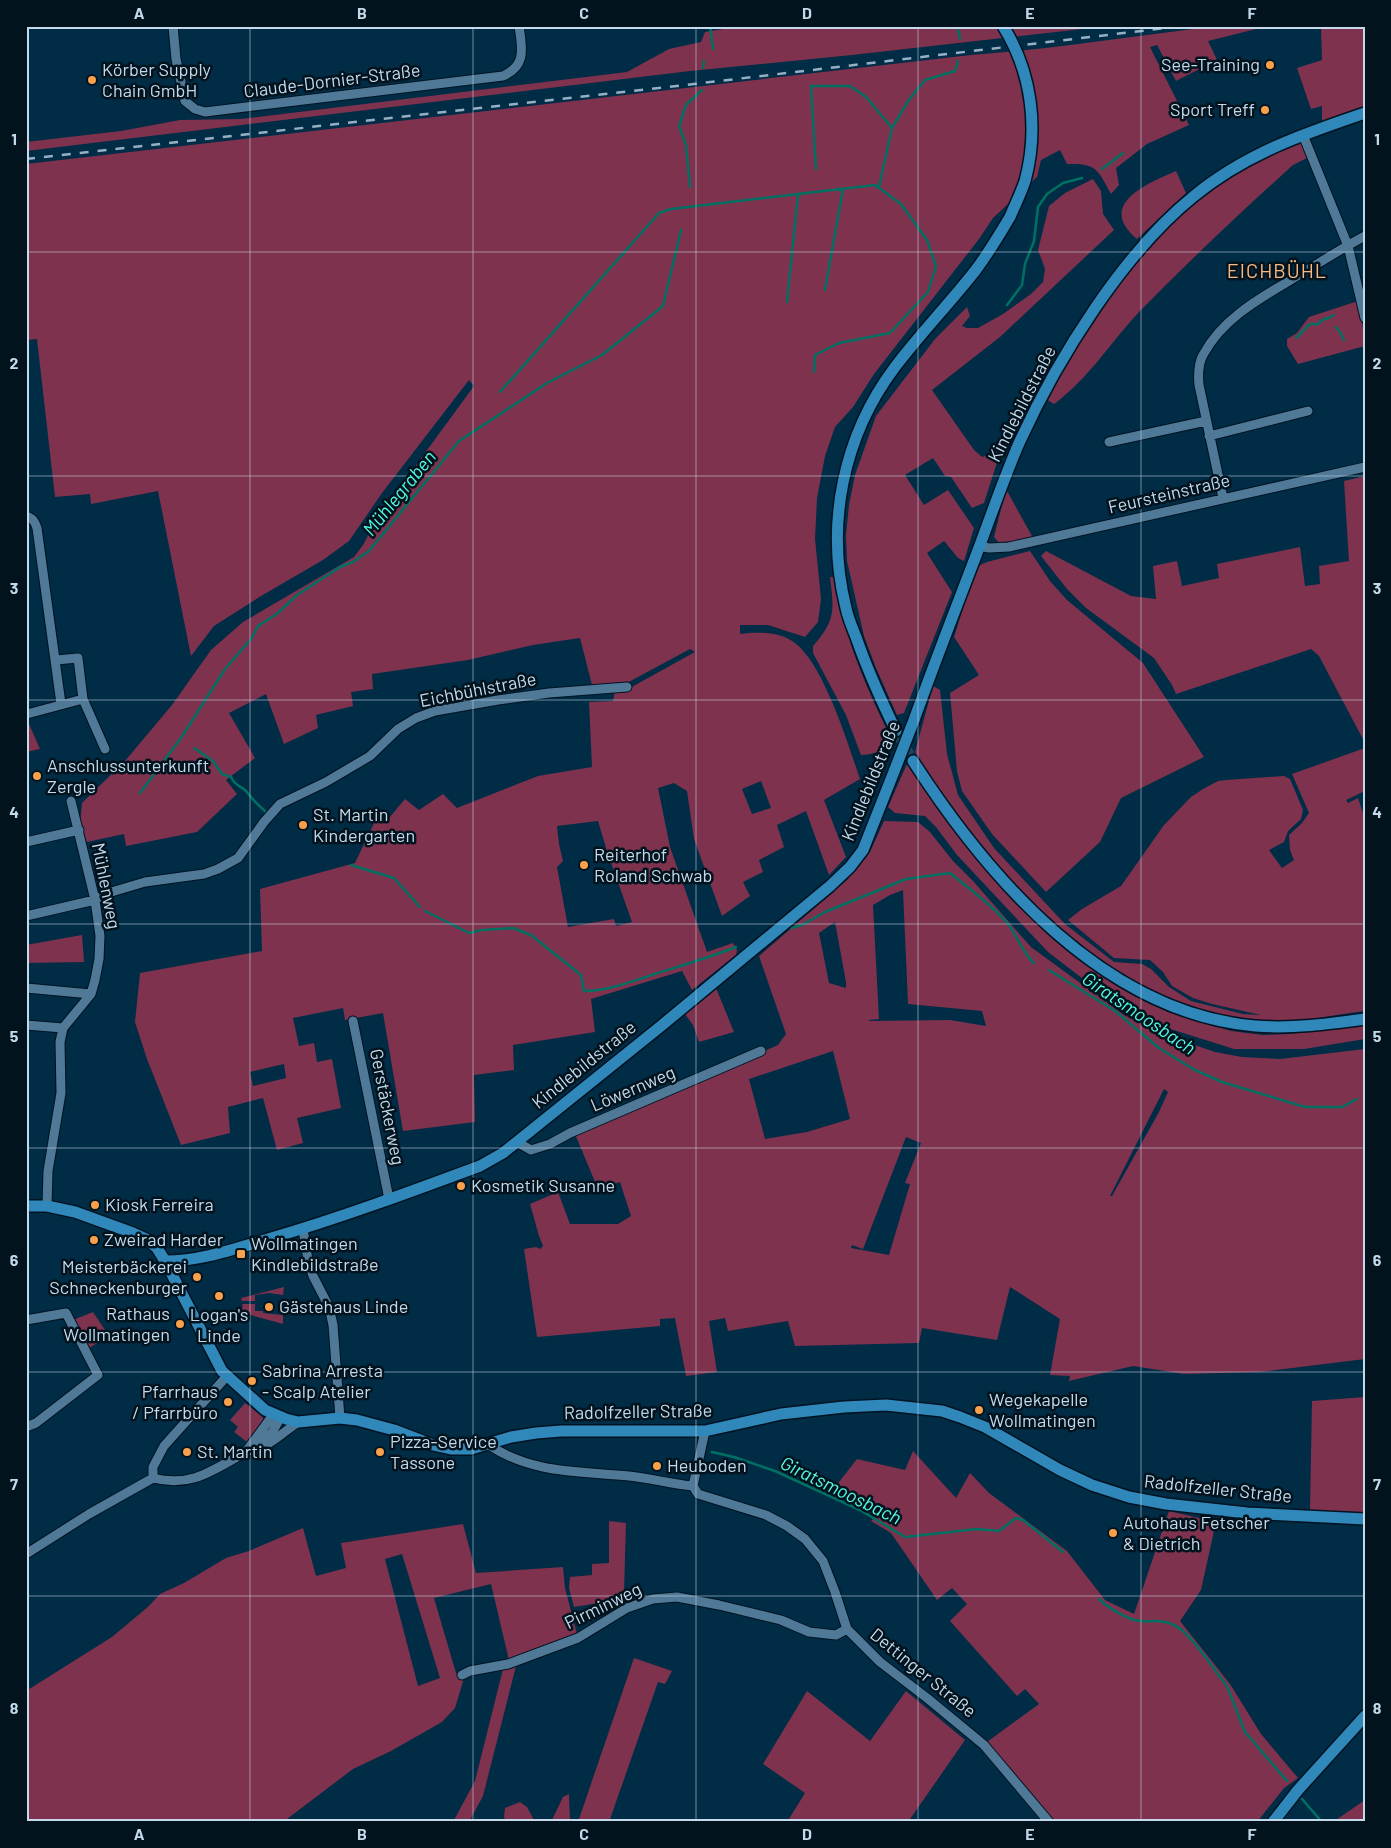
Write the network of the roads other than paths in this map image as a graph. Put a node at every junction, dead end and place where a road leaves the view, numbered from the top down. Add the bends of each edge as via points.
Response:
1 (173, 26) edge
2 (519, 26) edge
3 (1004, 26) edge
4 (1365, 113) edge
5 (1303, 134) junction
6 (1365, 236) edge
7 (1348, 246) junction
8 (1365, 318) edge
9 (1308, 411) dead end
10 (1206, 421) junction
11 (1209, 436) junction
12 (1109, 442) dead end
13 (1365, 467) edge
14 (1223, 498) junction
15 (26, 516) edge
16 (980, 546) junction
17 (56, 660) junction
18 (627, 687) dead end
19 (83, 699) junction
20 (61, 704) junction
21 (27, 714) edge
22 (896, 731) tunnel mouth
23 (105, 749) dead end
24 (913, 760) tunnel mouth
25 (71, 801) dead end
26 (79, 830) junction
27 (26, 842) edge
28 (95, 900) junction
29 (26, 916) edge
30 (26, 988) edge
31 (90, 994) junction
32 (1365, 1019) edge
33 (353, 1021) dead end
34 (26, 1025) edge
35 (62, 1028) junction
36 (761, 1051) dead end
37 (517, 1142) junction
38 (389, 1199) junction
39 (26, 1206) edge
40 (47, 1206) junction
41 (303, 1229) junction
42 (165, 1261) junction
43 (26, 1320) edge
44 (228, 1376) junction
45 (277, 1416) junction
46 (340, 1418) junction
47 (298, 1422) junction
48 (26, 1428) edge
49 (705, 1431) junction
50 (489, 1444) junction
51 (254, 1449) junction
52 (245, 1453) junction
53 (153, 1478) junction
54 (693, 1486) junction
55 (1365, 1519) edge
56 (26, 1554) edge
57 (847, 1629) junction
58 (462, 1675) dead end
59 (1365, 1716) edge
60 (1049, 1822) edge
61 (1273, 1822) edge

1 - 2 street, Claude-Dornier-Straße via 185,101 205,112 503,76 518,66 522,56
3 - 22 main road, bridge via 1019,55 1031,106 1030,160 1024,183 1010,217 976,270 894,368 875,398 855,439 840,494 838,571 846,609 879,697
4 - 5 main road, Kindlebildstraße
5 - 7 street
5 - 16 main road, Kindlebildstraße via 1261,152 1208,185 1138,251 1092,315 1040,401 1006,476
6 - 7 street
7 - 8 street
7 - 10 street via 1258,300 1234,317 1213,339 1202,356 1198,372
9 - 11 street
10 - 11 street
10 - 12 street
11 - 14 street
13 - 14 street, Feursteinstraße
14 - 16 street, Feursteinstraße via 1008,547
15 - 17 street via 38,528
16 - 37 main road, Kindlebildstraße, bridge via 896,769 863,850 850,867 779,929
17 - 19 street via 78,658
17 - 20 street
18 - 28 street, Eichbühlstraße via 498,700 435,711 416,718 398,729 370,756 280,804 238,858 224,866 204,874 145,882
19 - 20 street
19 - 23 street
20 - 21 street
24 - 32 main road via 945,809 996,873 1063,939 1121,980 1177,1007 1216,1020 1256,1026 1309,1026
25 - 26 street, Mühlenweg
26 - 27 street
26 - 28 street, Mühlenweg
28 - 29 street, Eichbühlstraße
28 - 31 street, Mühlenweg via 100,946
30 - 31 street
31 - 35 street, Mühlenweg
33 - 38 street, Gerstäckerweg
34 - 35 street
35 - 40 street via 61,1093 48,1171
36 - 37 street, Löwernweg via 550,1144 531,1150
37 - 38 main road, Kindlebildstraße via 480,1166
38 - 41 main road, Kindlebildstraße
39 - 40 main road, Radolfzeller Straße
40 - 42 main road, Radolfzeller Straße via 75,1212 140,1236 156,1248
41 - 42 main road, Kindlebildstraße via 207,1257
41 - 46 street via 308,1260 329,1307 333,1325
42 - 44 main road, Radolfzeller Straße via 210,1350
43 - 48 street via 66,1313 98,1375
44 - 45 main road, Radolfzeller Straße via 265,1410
44 - 53 street via 164,1446 153,1467
45 - 47 main road, Radolfzeller Straße
45 - 51 street via 266,1439
45 - 52 street
46 - 47 main road, Radolfzeller Straße
46 - 50 main road, Radolfzeller Straße via 372,1423 451,1449 471,1450
47 - 51 street via 266,1445
49 - 50 main road, Radolfzeller Straße via 552,1432 511,1437
49 - 54 street
49 - 55 main road, Radolfzeller Straße via 781,1414 834,1407 886,1405 942,1411 985,1426 1092,1485 1129,1497 1247,1513
50 - 54 street, Dettinger Straße via 502,1454 539,1467
51 - 52 street
52 - 53 street via 191,1480
53 - 56 street
54 - 57 street, Dettinger Straße via 698,1494 766,1515 805,1539 823,1561
57 - 58 street, Pirminweg via 836,1635 809,1632 781,1620 719,1604 677,1597 653,1599 627,1608 578,1638 508,1664
57 - 60 street, Dettinger Straße via 880,1662 984,1744
59 - 61 main road

